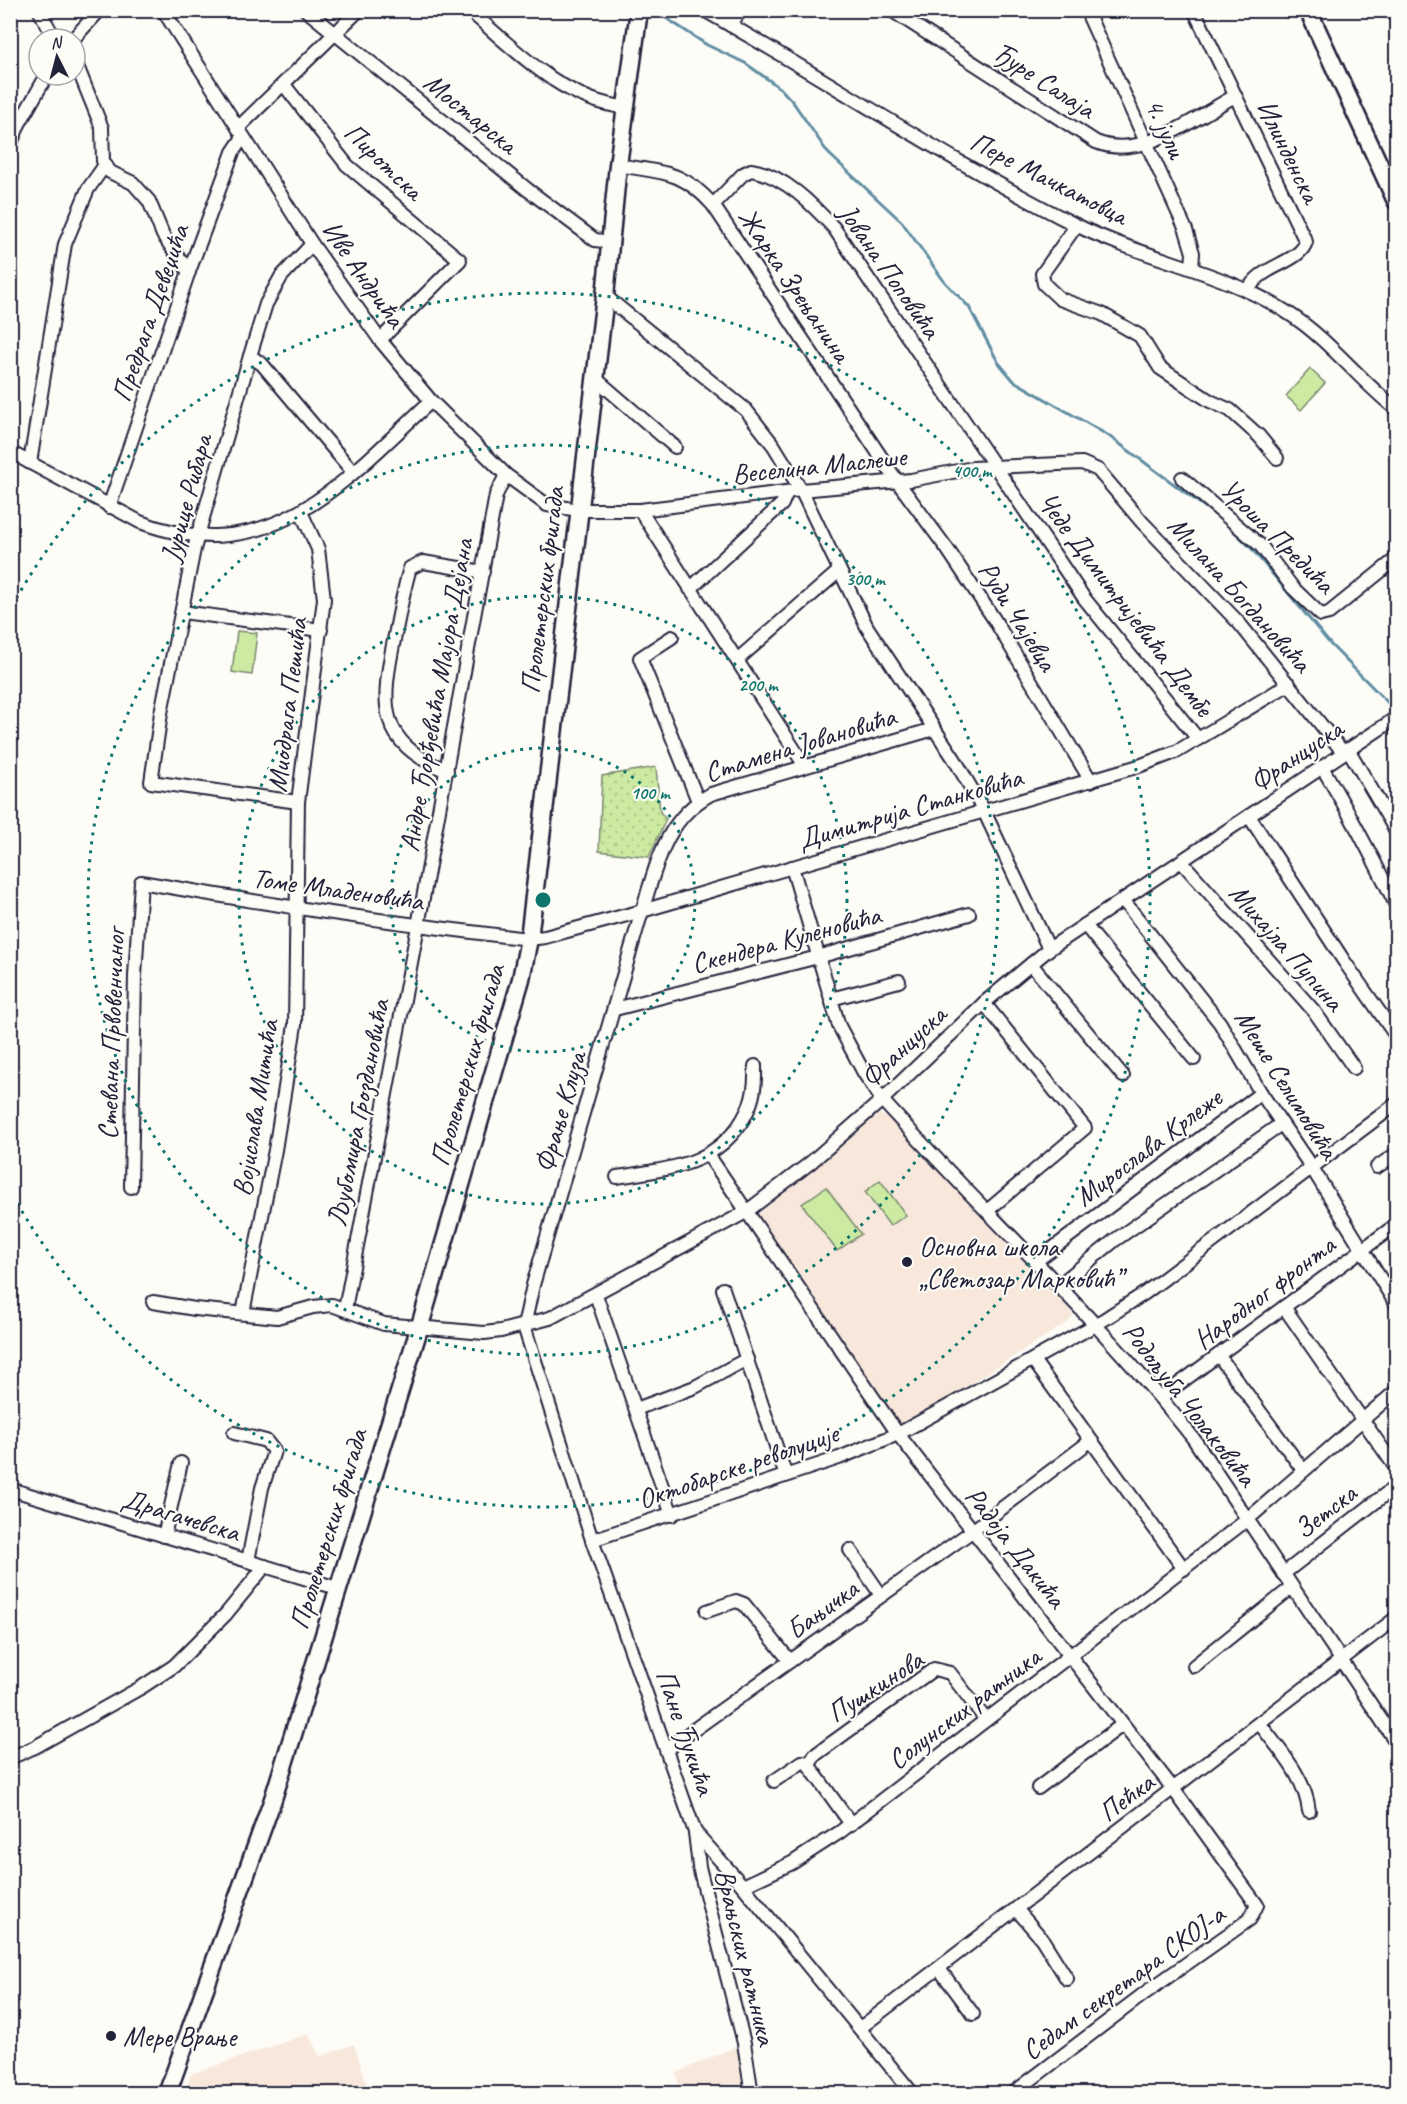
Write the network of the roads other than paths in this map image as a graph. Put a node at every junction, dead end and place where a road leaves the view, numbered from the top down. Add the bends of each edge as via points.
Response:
1 (39, 10) edge
2 (100, 10) edge
3 (164, 10) edge
4 (306, 10) edge
5 (359, 10) edge
6 (469, 10) edge
7 (704, 10) edge
8 (741, 10) edge
9 (891, 10) edge
10 (1086, 10) edge
11 (1194, 10) edge
12 (1308, 10) edge
13 (639, 13) edge
14 (730, 25) junction
15 (48, 27) edge
16 (84, 27) edge
17 (335, 33) junction
18 (285, 86) junction
19 (40, 87) edge
20 (85, 87) edge
21 (1235, 96) junction
22 (625, 107) junction
23 (241, 133) junction
24 (1147, 143) junction
25 (10, 146) edge
26 (105, 165) junction
27 (618, 165) junction
28 (1396, 201) edge
29 (713, 205) junction
30 (1077, 226) junction
31 (610, 242) junction
32 (312, 244) junction
33 (1192, 268) junction
34 (189, 272) junction
35 (1248, 291) junction
36 (605, 296) junction
37 (380, 340) junction
38 (250, 356) junction
39 (595, 378) junction
40 (432, 400) junction
41 (1396, 409) edge
42 (675, 447) dead end
43 (10, 452) edge
44 (1277, 459) dead end
45 (30, 463) junction
46 (995, 467) junction
47 (1098, 470) joint
48 (353, 472) junction
49 (506, 475) junction
50 (1182, 478) dead end
51 (897, 481) junction
52 (801, 490) junction
53 (787, 492) junction
54 (109, 507) junction
55 (579, 510) junction
56 (640, 510) junction
57 (301, 512) junction
58 (198, 536) junction
59 (1396, 559) edge
60 (839, 571) junction
61 (483, 572) junction
62 (690, 589) junction
63 (182, 612) junction
64 (321, 630) junction
65 (672, 637) dead end
66 (737, 660) junction
67 (1289, 684) junction
68 (1394, 719) edge
69 (934, 729) junction
70 (1198, 739) junction
71 (1346, 751) junction
72 (805, 766) junction
73 (1322, 767) junction
74 (447, 771) junction
75 (1091, 781) junction
76 (698, 801) junction
77 (298, 802) junction
78 (984, 811) junction
79 (1249, 816) junction
80 (1396, 831) edge
81 (1181, 861) junction
82 (792, 867) junction
83 (141, 882) joint
84 (1123, 900) junction
85 (1396, 905) edge
86 (296, 909) junction
87 (642, 911) junction
88 (969, 914) dead end
89 (1085, 925) junction
90 (418, 926) junction
91 (529, 939) junction
92 (1049, 949) junction
93 (818, 957) junction
94 (1031, 964) junction
95 (899, 981) dead end
96 (831, 999) junction
97 (984, 1003) junction
98 (615, 1009) junction
99 (1396, 1036) edge
100 (1194, 1059) dead end
101 (755, 1066) dead end
102 (1354, 1068) dead end
103 (1123, 1076) dead end
104 (1261, 1093) junction
105 (882, 1100) junction
106 (1396, 1104) edge
107 (1281, 1124) junction
108 (1396, 1154) edge
109 (709, 1156) junction
110 (1377, 1167) dead end
111 (1312, 1168) junction
112 (617, 1177) dead end
113 (131, 1187) dead end
114 (987, 1211) junction
115 (746, 1212) junction
116 (1396, 1225) edge
117 (1362, 1250) junction
118 (1036, 1261) junction
119 (1059, 1285) junction
120 (723, 1289) dead end
121 (596, 1295) junction
122 (153, 1302) dead end
123 (1396, 1304) edge
124 (1284, 1307) junction
125 (345, 1309) junction
126 (243, 1313) junction
127 (1097, 1324) junction
128 (524, 1326) junction
129 (419, 1329) junction
130 (1219, 1356) junction
131 (747, 1359) junction
132 (1033, 1360) junction
133 (1396, 1391) edge
134 (1161, 1397) junction
135 (636, 1409) junction
136 (1362, 1419) junction
137 (234, 1433) dead end
138 (898, 1434) junction
139 (1089, 1442) junction
140 (181, 1463) dead end
141 (1396, 1468) edge
142 (1303, 1470) junction
143 (786, 1476) junction
144 (1396, 1486) edge
145 (10, 1489) edge
146 (672, 1515) junction
147 (1248, 1519) junction
148 (972, 1531) junction
149 (164, 1536) junction
150 (592, 1540) junction
151 (850, 1550) dead end
152 (248, 1561) junction
153 (265, 1566) junction
154 (1184, 1569) junction
155 (1283, 1574) junction
156 (337, 1588) junction
157 (1291, 1588) junction
158 (881, 1595) junction
159 (707, 1611) dead end
160 (1396, 1618) edge
161 (1070, 1657) junction
162 (790, 1661) junction
163 (1341, 1662) junction
164 (1194, 1666) dead end
165 (986, 1720) junction
166 (1260, 1724) junction
167 (1122, 1725) junction
168 (1396, 1742) edge
169 (667, 1749) junction
170 (10, 1758) edge
171 (810, 1763) junction
172 (774, 1781) dead end
173 (1038, 1788) dead end
174 (1174, 1790) junction
175 (1309, 1811) dead end
176 (851, 1824) junction
177 (694, 1832) junction
178 (714, 1853) junction
179 (697, 1857) junction
180 (743, 1886) junction
181 (1257, 1905) joint
182 (1017, 1910) junction
183 (940, 1970) junction
184 (1067, 1979) dead end
185 (973, 2014) dead end
186 (860, 2028) junction
187 (167, 2094) edge
188 (752, 2094) edge
189 (913, 2094) edge
190 (1012, 2094) edge

1 - 15 street
2 - 16 street
3 - 23 street, Иве Андрића
4 - 17 street, Мостарска
5 - 17 street, Предрага Девеџића
6 - 22 street via 558,81 593,101
7 - 14 street, Пере Мачкатовца
8 - 14 street
9 - 24 street, Ђуре Салаја via 1095,142 1120,148
10 - 24 street, 4. јули
11 - 21 street, Илинденска
12 - 28 street
13 - 22 street, Пролетерских бригада
14 - 30 street, Пере Мачкатовца
17 - 18 street, Предрага Девеџића
17 - 31 street, Мостарска via 528,190 595,240
18 - 23 street, Предрага Девеџића
18 - 37 street, Пиротска via 347,165 460,260
19 - 25 street
20 - 26 street via 102,128 101,154
21 - 24 street, Ђуре Салаја
21 - 35 street, Илинденска via 1306,242 1298,253 1261,274
22 - 27 street, Пролетерских бригада
23 - 32 street, Иве Андрића
23 - 34 street, Предрага Девеџића
24 - 33 street, 4. јули via 1191,244
26 - 34 street via 110,172 133,183 149,201 163,235
26 - 45 street via 88,189 65,244
27 - 29 street, Жарка Зрењанина via 684,179
27 - 31 street, Пролетерских бригада
29 - 46 street, Јована Поповића via 751,170 782,184 817,208
29 - 51 street, Жарка Зрењанина
30 - 33 street, Пере Мачкатовца
30 - 44 street via 1042,274 1049,290 1060,299 1102,314 1140,336 1160,368 1230,410
31 - 36 street, Пролетерских бригада
32 - 37 street, Иве Андрића
32 - 38 street, Јурице Рибара via 281,277 266,304
33 - 35 street, Пере Мачкатовца
34 - 54 street, Предрага Девеџића
35 - 41 street, Пере Мачкатовца via 1309,327
36 - 39 street, Пролетерских бригада
36 - 52 street via 752,415
37 - 40 street, Иве Андрића
38 - 48 street via 262,364
38 - 58 street, Јурице Рибара
39 - 42 street
39 - 55 street, Пролетерских бригада
40 - 48 street
40 - 49 street, Иве Андрића
43 - 45 street
45 - 54 street
46 - 47 street, Веселина Маслеше via 1082,463
46 - 51 street, Веселина Маслеше
46 - 70 street, Чеде Димитријевића Дембе via 1084,598
47 - 67 street, Милана Богдановића via 1239,623
48 - 57 street via 330,494
49 - 55 street, Иве Андрића via 547,505
49 - 61 street, Андре Ђорђевића Мајора Дејана via 496,495
50 - 59 street, Уроша Предића via 1261,546 1293,588 1321,615 1329,613
51 - 52 street, Веселина Маслеше
51 - 75 street, Руди Чајевца via 994,619
52 - 53 street, Веселина Маслеше
52 - 60 street
53 - 56 street, Веселина Маслеше
53 - 62 street via 782,504
54 - 58 street via 161,530
55 - 56 street, Веселина Маслеше
55 - 91 street, Пролетерских бригада
56 - 62 street
57 - 58 street via 261,529
57 - 64 street, Миодрага Пешића via 322,566
58 - 63 street, Јурице Рибара
60 - 66 street
60 - 69 street via 867,627
61 - 74 street, Андре Ђорђевића Мајора Дејана
61 - 74 street via 423,562 410,568 386,678 386,710 396,736 423,760
62 - 66 street
63 - 64 street
63 - 77 street, Јурице Рибара via 157,732 151,782
64 - 77 street, Миодрага Пешића
65 - 76 street via 640,658
66 - 72 street
67 - 70 street, Димитрија Станковића
67 - 71 street, Милана Богдановића
68 - 71 street, Француска
69 - 72 street, Стамена Јовановића
69 - 78 street
70 - 75 street, Димитрија Станковића via 1178,751
71 - 73 street, Француска
71 - 80 street, Милана Богдановића
72 - 76 street, Стамена Јовановића
73 - 79 street, Француска
73 - 85 street via 1361,831
74 - 90 street, Андре Ђорђевића Мајора Дејана
75 - 78 street, Димитрија Станковића
76 - 87 street, Стамена Јовановића via 669,834
77 - 86 street, Миодрага Пешића
78 - 82 street, Димитрија Станковића
78 - 92 street
79 - 81 street, Француска
79 - 99 street
81 - 84 street, Француска
81 - 102 street, Михајла Пупина via 1314,1011
82 - 87 street, Димитрија Станковића
82 - 93 street, Родољуба Чолаковића
83 - 86 street, Томе Младеновића
83 - 113 street, Стевана Првовенчаног
84 - 89 street, Француска
84 - 104 street, Меше Селимовића via 1204,1000
86 - 90 street, Томе Младеновића
86 - 126 street, Војислава Митића via 295,1025
87 - 91 street, Димитрија Станковића
87 - 98 street, Фрање Клуза
88 - 93 street, Скендера Куленовића
89 - 92 street, Француска
89 - 100 street
90 - 91 street, Томе Младеновића
90 - 125 street, Љубомира Гроздановића
91 - 129 street, Пролетерских бригада
92 - 94 street, Француска
93 - 96 street, Родољуба Чолаковића
93 - 98 street, Скендера Куленовића
94 - 97 street, Француска
94 - 103 street
95 - 96 street
96 - 105 street, Родољуба Чолаковића via 849,1047
97 - 105 street, Француска
97 - 114 street via 1085,1128
98 - 128 street, Фрање Клуза
101 - 109 street via 756,1086 749,1110 730,1138
104 - 107 street, Меше Селимовића
104 - 118 street, Мирослава Крлеже
105 - 114 street, Родољуба Чолаковића
105 - 115 street, Француска
106 - 111 street
107 - 111 street, Меше Селимовића
107 - 119 street via 1115,1240
108 - 110 street
109 - 112 street via 672,1168
109 - 115 street, Радоја Дакића
111 - 117 street, Меше Селимовића
111 - 127 street via 1145,1293
114 - 118 street, Родољуба Чолаковића
115 - 121 street, Француска
115 - 138 street, Радоја Дакића
116 - 117 street, Народног фронта
117 - 123 street, Меше Селимовића
117 - 124 street, Народног фронта
118 - 119 street, Родољуба Чолаковића
119 - 127 street, Родољуба Чолаковића
120 - 131 street
121 - 128 street, Француска
121 - 135 street
122 - 126 street, Француска
124 - 130 street, Народног фронта
124 - 136 street
125 - 126 street, Француска via 332,1305 313,1307 277,1317
125 - 129 street, Француска via 371,1321
127 - 132 street, Октобарске револуције
127 - 134 street, Родољуба Чолаковића
128 - 129 street, Француска via 484,1333
128 - 150 street, Пане Ђукића
129 - 156 street, Пролетерских бригада
130 - 134 street, Народног фронта
130 - 142 street
131 - 135 street via 687,1391
131 - 143 street
132 - 138 street, Октобарске револуције
132 - 139 street
133 - 136 street, Солунских ратника
134 - 147 street, Родољуба Чолаковића
135 - 146 street
136 - 141 street
136 - 142 street, Солунских ратника
137 - 152 street via 266,1441 274,1451 262,1488
138 - 143 street, Октобарске револуције
138 - 148 street, Радоја Дакића
139 - 148 street, Бањичка
139 - 154 street
140 - 149 street
142 - 147 street, Солунских ратника
143 - 146 street, Октобарске револуције
144 - 155 street, Зетска
145 - 149 street, Драгачевска
146 - 150 street, Октобарске револуције
147 - 154 street, Солунских ратника
147 - 155 street, Родољуба Чолаковића
148 - 158 street, Бањичка
148 - 161 street, Радоја Дакића
149 - 152 street, Драгачевска
150 - 169 street, Пане Ђукића
151 - 158 street, Бањичка
152 - 153 street, Драгачевска
153 - 156 street, Драгачевска
153 - 170 street via 226,1614 174,1666 35,1748
154 - 161 street, Солунских ратника
155 - 157 street, Родољуба Чолаковића
156 - 187 street, Пролетерских бригада via 273,1799
157 - 163 street, Родољуба Чолаковића
157 - 164 street
158 - 162 street, Бањичка
159 - 162 street, Бањичка via 736,1601 744,1604
160 - 163 street, Пећка
161 - 165 street, Солунских ратника
161 - 167 street, Радоја Дакића
162 - 169 street, Бањичка
163 - 166 street, Пећка
163 - 168 street, Родољуба Чолаковића
165 - 171 street, Пушкинова via 950,1672 934,1669 815,1755
165 - 176 street, Солунских ратника
166 - 174 street, Пећка
166 - 175 street via 1300,1778
167 - 173 street
167 - 174 street, Радоја Дакића
169 - 177 street, Пане Ђукића
171 - 172 street, Пушкинова via 802,1762
171 - 176 street via 812,1772
174 - 181 street, Радоја Дакића
174 - 182 street, Пећка
176 - 180 street, Солунских ратника via 792,1863
177 - 178 street, Пане Ђукића
177 - 179 street, Врањских ратника
178 - 179 street via 704,1852
178 - 180 street, Пане Ђукића
179 - 188 street, Врањских ратника via 744,2043
180 - 186 street, Пане Ђукића
181 - 190 street, Седам секретара СКОЈ-а via 1250,1919
182 - 183 street, Пећка
182 - 184 street via 1042,1939
183 - 185 street
183 - 186 street, Пећка
186 - 189 street, Пане Ђукића

